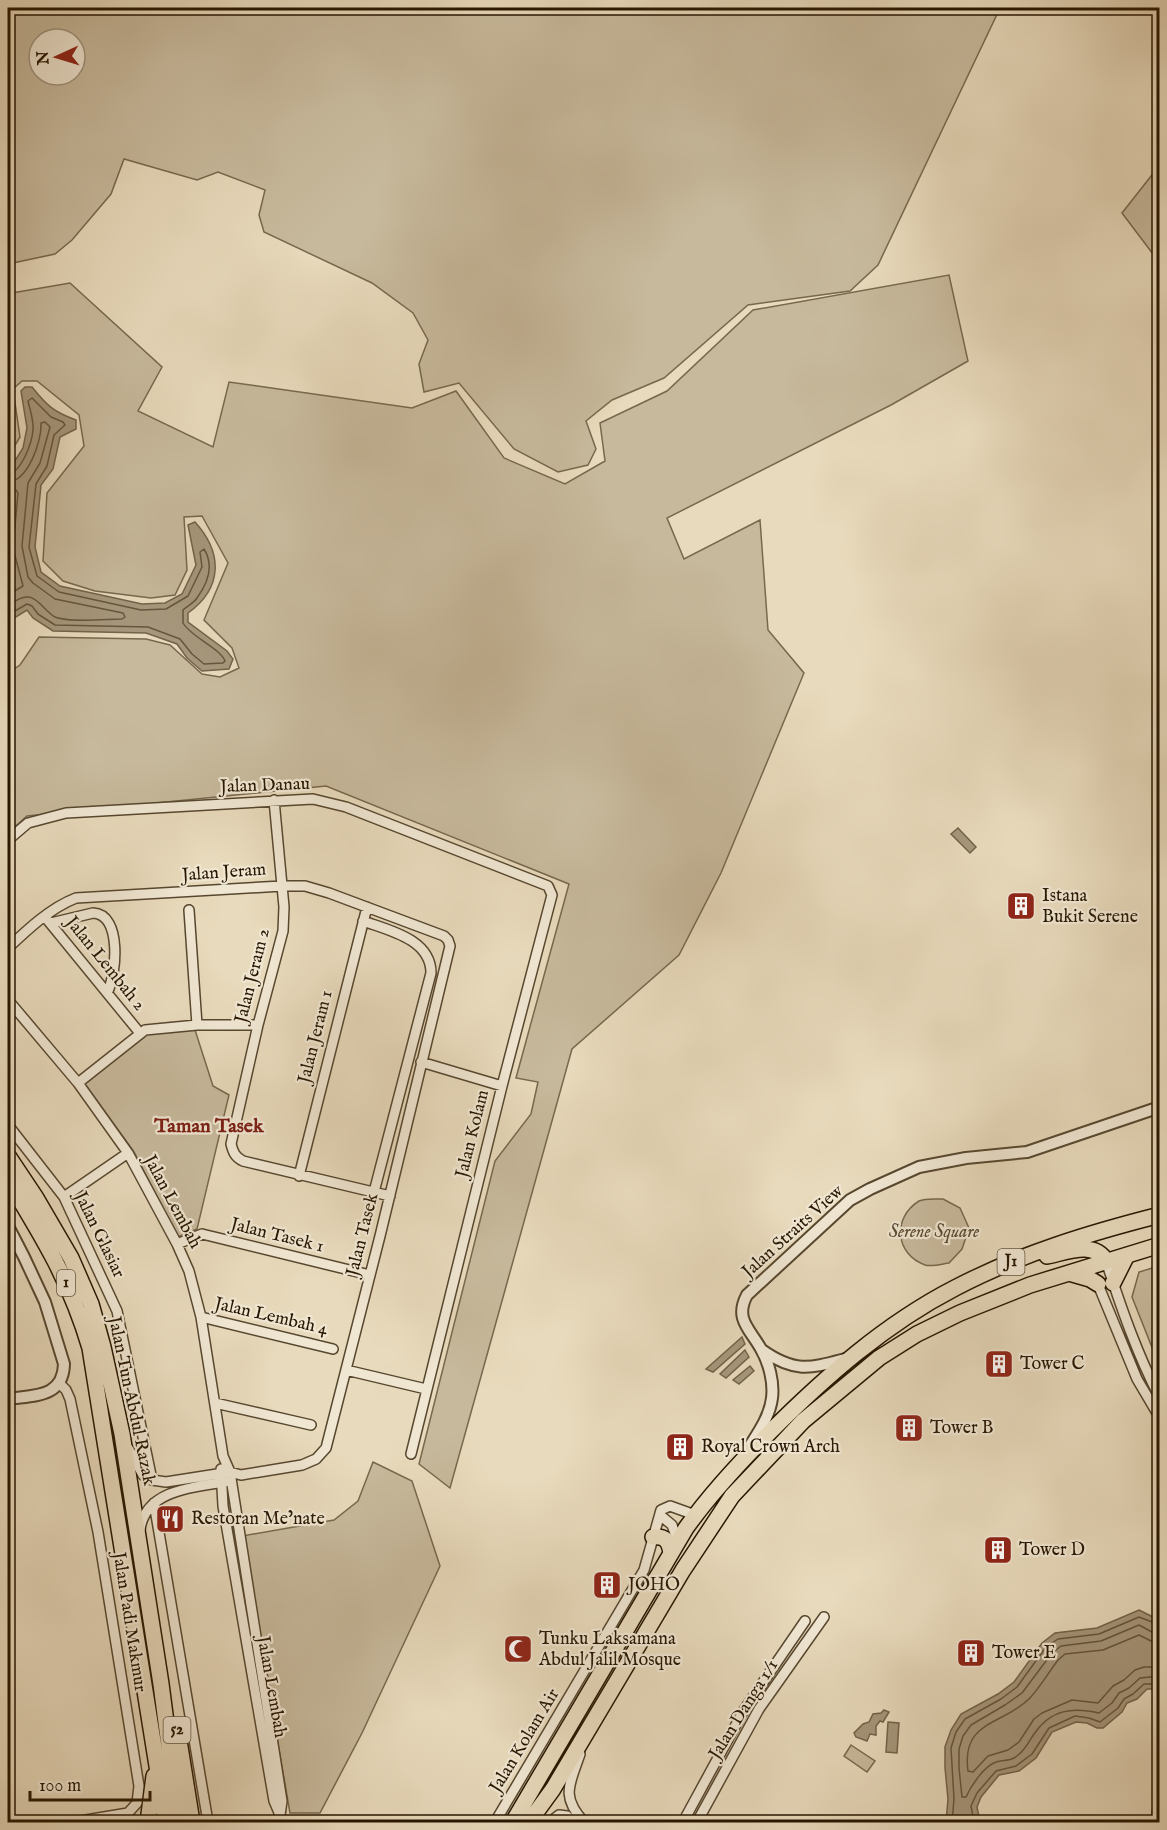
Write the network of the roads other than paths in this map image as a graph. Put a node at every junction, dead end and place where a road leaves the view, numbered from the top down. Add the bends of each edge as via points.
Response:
1 (274, 800) junction
2 (8, 840) edge
3 (282, 886) junction
4 (551, 889) joint
5 (367, 907) junction
6 (189, 910) dead end
7 (48, 920) junction
8 (363, 921) junction
9 (448, 940) joint
10 (8, 948) edge
11 (107, 993) junction
12 (8, 1000) edge
13 (196, 1025) junction
14 (258, 1025) junction
15 (139, 1032) junction
16 (421, 1062) junction
17 (78, 1083) junction
18 (502, 1086) junction
19 (1160, 1107) edge
20 (8, 1125) edge
21 (128, 1152) junction
22 (8, 1156) edge
23 (299, 1176) junction
24 (8, 1180) edge
25 (374, 1192) junction
26 (390, 1196) junction
27 (64, 1197) junction
28 (1160, 1216) edge
29 (8, 1226) edge
30 (177, 1245) junction
31 (1160, 1245) edge
32 (1091, 1248) junction
33 (1127, 1255) junction
34 (1099, 1263) junction
35 (1070, 1273) junction
36 (370, 1275) junction
37 (981, 1275) junction
38 (1105, 1283) junction
39 (201, 1317) junction
40 (333, 1349) dead end
41 (762, 1350) junction
42 (854, 1356) junction
43 (346, 1370) junction
44 (60, 1384) junction
45 (426, 1389) junction
46 (1160, 1398) edge
47 (8, 1400) edge
48 (214, 1403) junction
49 (1160, 1418) edge
50 (311, 1425) dead end
51 (122, 1434) junction
52 (411, 1454) dead end
53 (742, 1460) junction
54 (226, 1478) junction
55 (152, 1480) junction
56 (154, 1503) junction
57 (660, 1515) junction
58 (695, 1515) junction
59 (653, 1537) junction
60 (139, 1545) junction
61 (675, 1548) junction
62 (824, 1617) dead end
63 (805, 1621) dead end
64 (153, 1639) joint
65 (588, 1729) junction
66 (153, 1743) junction
67 (553, 1789) junction
68 (1160, 1793) edge
69 (278, 1819) edge
70 (569, 1820) edge
71 (179, 1821) edge
72 (74, 1822) edge
73 (148, 1822) edge
74 (207, 1822) edge
75 (495, 1822) edge
76 (513, 1822) edge
77 (529, 1822) edge
78 (537, 1822) edge
79 (550, 1822) edge
80 (584, 1822) edge
81 (683, 1822) edge
82 (697, 1822) edge
83 (1156, 1822) edge

1 - 2 street, Jalan Danau via 66,813 28,823
1 - 3 street, Jalan Jeram 2
1 - 4 street, Jalan Danau via 313,799 346,807
3 - 5 street, Jalan Jeram via 305,886
3 - 7 street, Jalan Jeram via 76,898 66,902
3 - 14 street, Jalan Jeram 2 via 283,931
4 - 18 street, Jalan Kolam
5 - 8 street, Jalan Jeram 1
5 - 9 street, Jalan Jeram
6 - 13 street
7 - 10 street, Jalan Jeram
7 - 11 street, Jalan Lembah 2
7 - 11 street via 93,913 106,917 112,932 115,966
8 - 23 street, Jalan Jeram 1
8 - 25 street, Jalan Tasek via 402,935 424,951 431,965
9 - 16 street, Jalan Tasek via 450,946
11 - 15 street, Jalan Lembah 2
12 - 17 street, Jalan Lembah
13 - 14 street
13 - 15 street
14 - 23 street, Jalan Jeram 2 via 232,1151 243,1161
15 - 17 street
16 - 18 street
16 - 26 street, Jalan Tasek
17 - 21 street, Jalan Lembah
18 - 45 street, Jalan Kolam
19 - 41 street, Jalan Straits View via 1027,1152 919,1167 850,1200 747,1295 742,1304 744,1324
20 - 27 street, Jalan Glasiar
21 - 27 street
21 - 30 street, Jalan Lembah
22 - 51 highway, Jalan Tun Abdul Razak / 1 via 61,1238 79,1274 103,1347
23 - 25 street
24 - 66 highway, Jalan Tun Abdul Razak / 1 via 54,1257 90,1348
25 - 26 street
26 - 36 street, Jalan Tasek
27 - 55 street, Jalan Glasiar via 117,1311
28 - 32 highway via 1097,1239
28 - 37 highway, J1 via 1083,1235
29 - 44 street via 45,1302 64,1364
30 - 36 street, Jalan Tasek 1 via 202,1234
30 - 39 street, Jalan Lembah via 189,1270
31 - 33 highway, J1
32 - 34 highway
32 - 37 highway
33 - 34 highway, J1
33 - 38 highway
34 - 35 highway, J1
34 - 38 street
34 - 38 street
35 - 38 highway
35 - 65 highway, J1 via 1030,1285 917,1334 879,1358 803,1421 732,1496
36 - 43 street, Jalan Tasek
37 - 42 highway, J1 via 916,1310
38 - 46 street
38 - 49 street via 1137,1379
39 - 40 street, Jalan Lembah 4
39 - 48 street, Jalan Lembah
41 - 42 street, Jalan Straits View via 800,1368
41 - 53 street, Jalan Straits View via 771,1376 772,1398 763,1425
42 - 53 highway, J1
43 - 45 street
43 - 54 street, Jalan Tasek via 326,1448 316,1459
44 - 47 street via 51,1392
44 - 72 street, Jalan Padi Makmur via 70,1399 98,1532 139,1786 137,1803 128,1814
45 - 52 street, Jalan Kolam
48 - 50 street
48 - 54 street, Jalan Lembah
51 - 55 street via 143,1475
51 - 60 highway, Jalan Tun Abdul Razak / 1
53 - 58 highway, J1
54 - 55 street, Jalan Tasek
54 - 56 street, Jalan Tasek via 168,1493
54 - 69 street, Jalan Lembah
56 - 60 street via 144,1516
56 - 74 street
57 - 58 street via 661,1510 670,1506
57 - 59 street, Jalan Kolam Air
57 - 61 street via 672,1525
58 - 61 highway, J1
59 - 61 highway via 664,1537
59 - 75 street, Jalan Kolam Air via 644,1570
60 - 64 highway, Jalan Tun Abdul Razak / 1
61 - 76 highway, J1
62 - 82 street, Jalan Danga 1/1 via 759,1709
63 - 81 street, Jalan Danga 1/1 via 744,1710
64 - 71 highway, 52 via 168,1681
65 - 67 highway, J1
65 - 80 street via 568,1793 569,1802
66 - 71 highway, 52
66 - 73 highway, 1
67 - 77 highway, J1
67 - 78 highway
68 - 83 street
70 - 79 street via 559,1815

